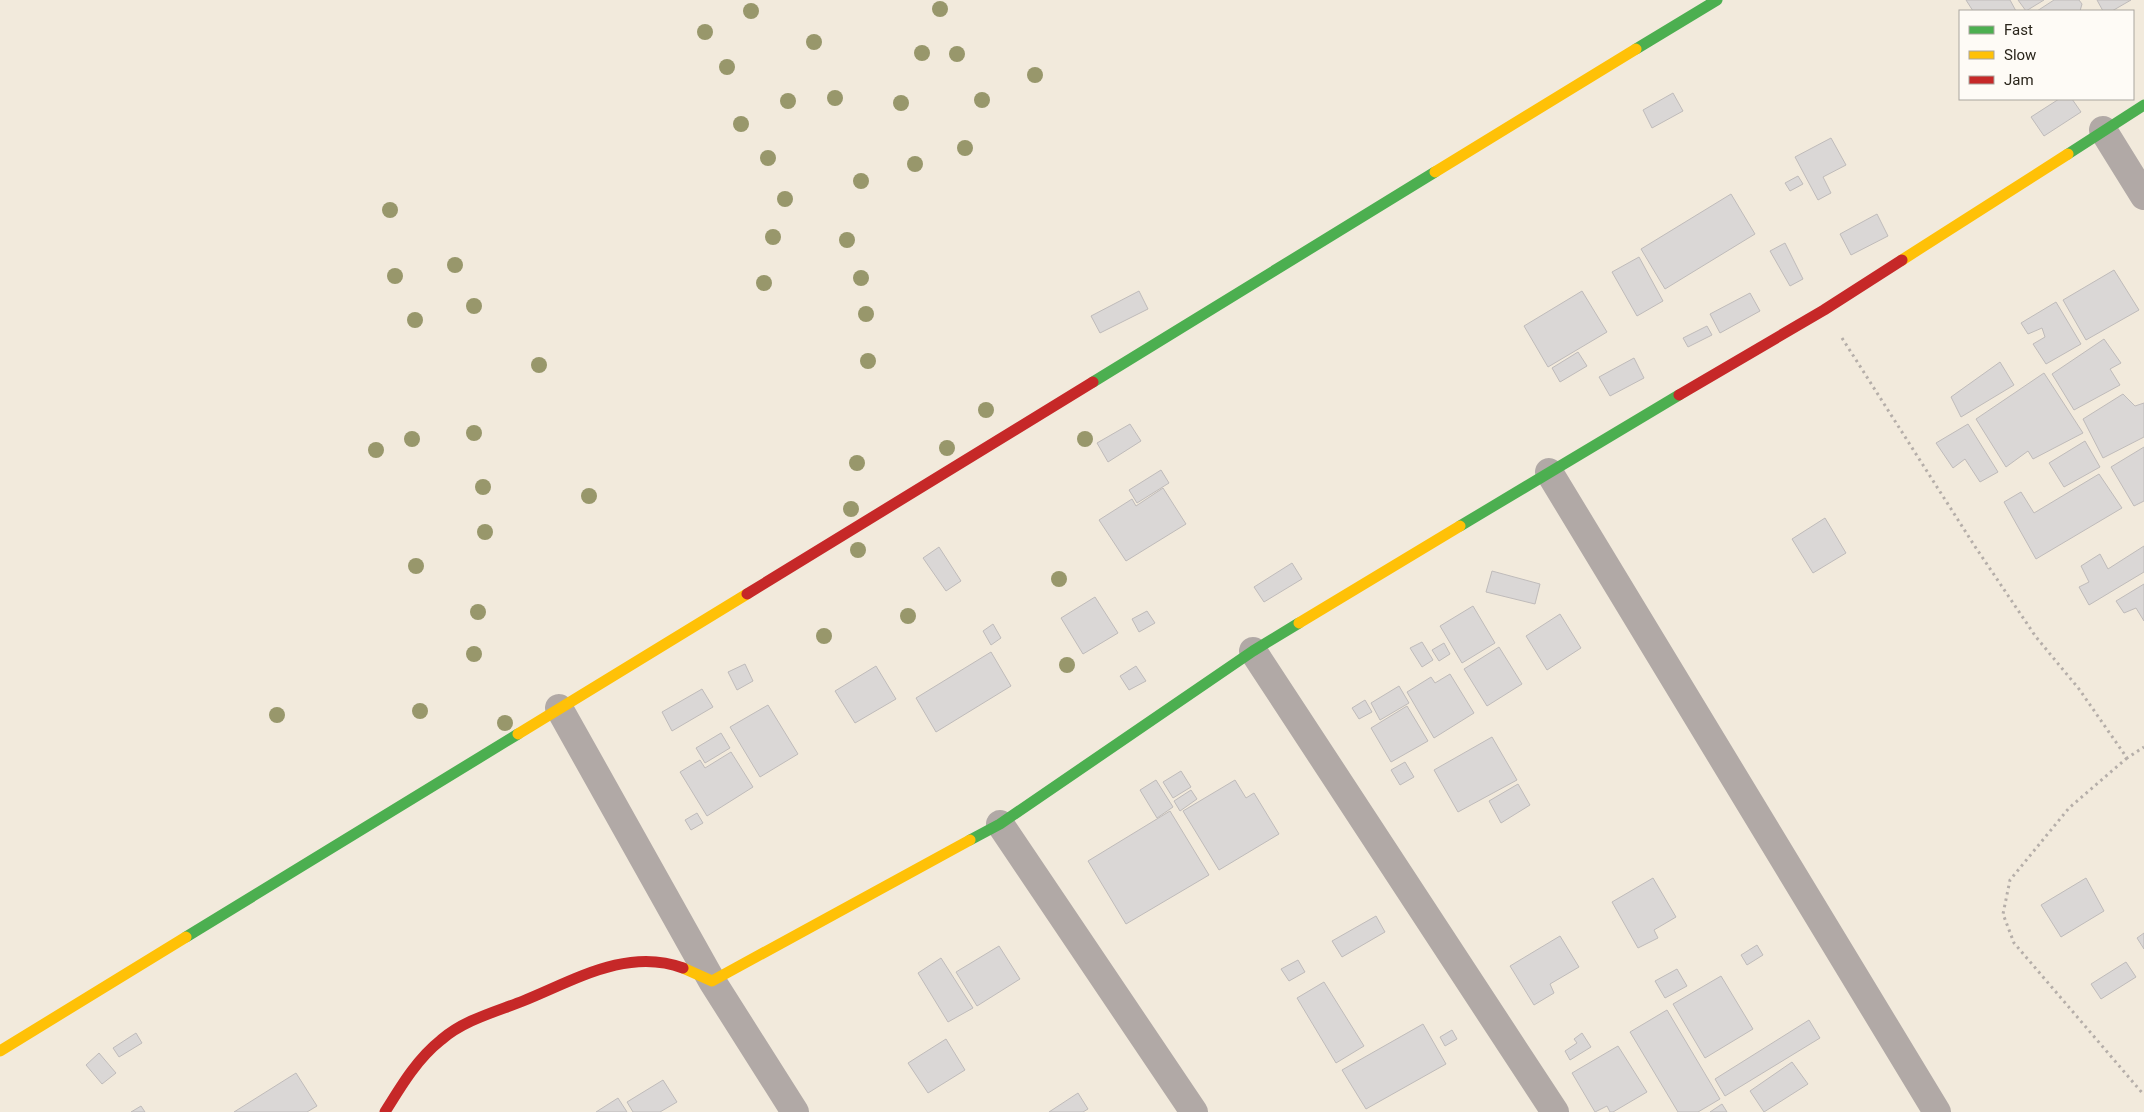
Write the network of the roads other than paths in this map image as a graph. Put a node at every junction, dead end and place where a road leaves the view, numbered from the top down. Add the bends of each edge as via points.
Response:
1 (1717, 0) edge
2 (2144, 105) edge
3 (2103, 130) junction
4 (2144, 196) edge
5 (1548, 472) junction
6 (1253, 651) junction
7 (558, 708) junction
8 (1000, 824) junction
9 (712, 981) junction
10 (0, 1052) edge
11 (385, 1112) edge
12 (795, 1112) edge
13 (1194, 1112) edge
14 (1554, 1112) edge
15 (1937, 1112) edge

1 - 7 street
2 - 3 street
3 - 4 street
3 - 5 street via 1824,310
5 - 6 street
5 - 15 street
6 - 8 street
6 - 14 street
7 - 9 street
7 - 10 street
8 - 9 street
8 - 13 street
9 - 11 street via 675,966 646,961 628,962 575,978 449,1033 425,1054
9 - 12 street

